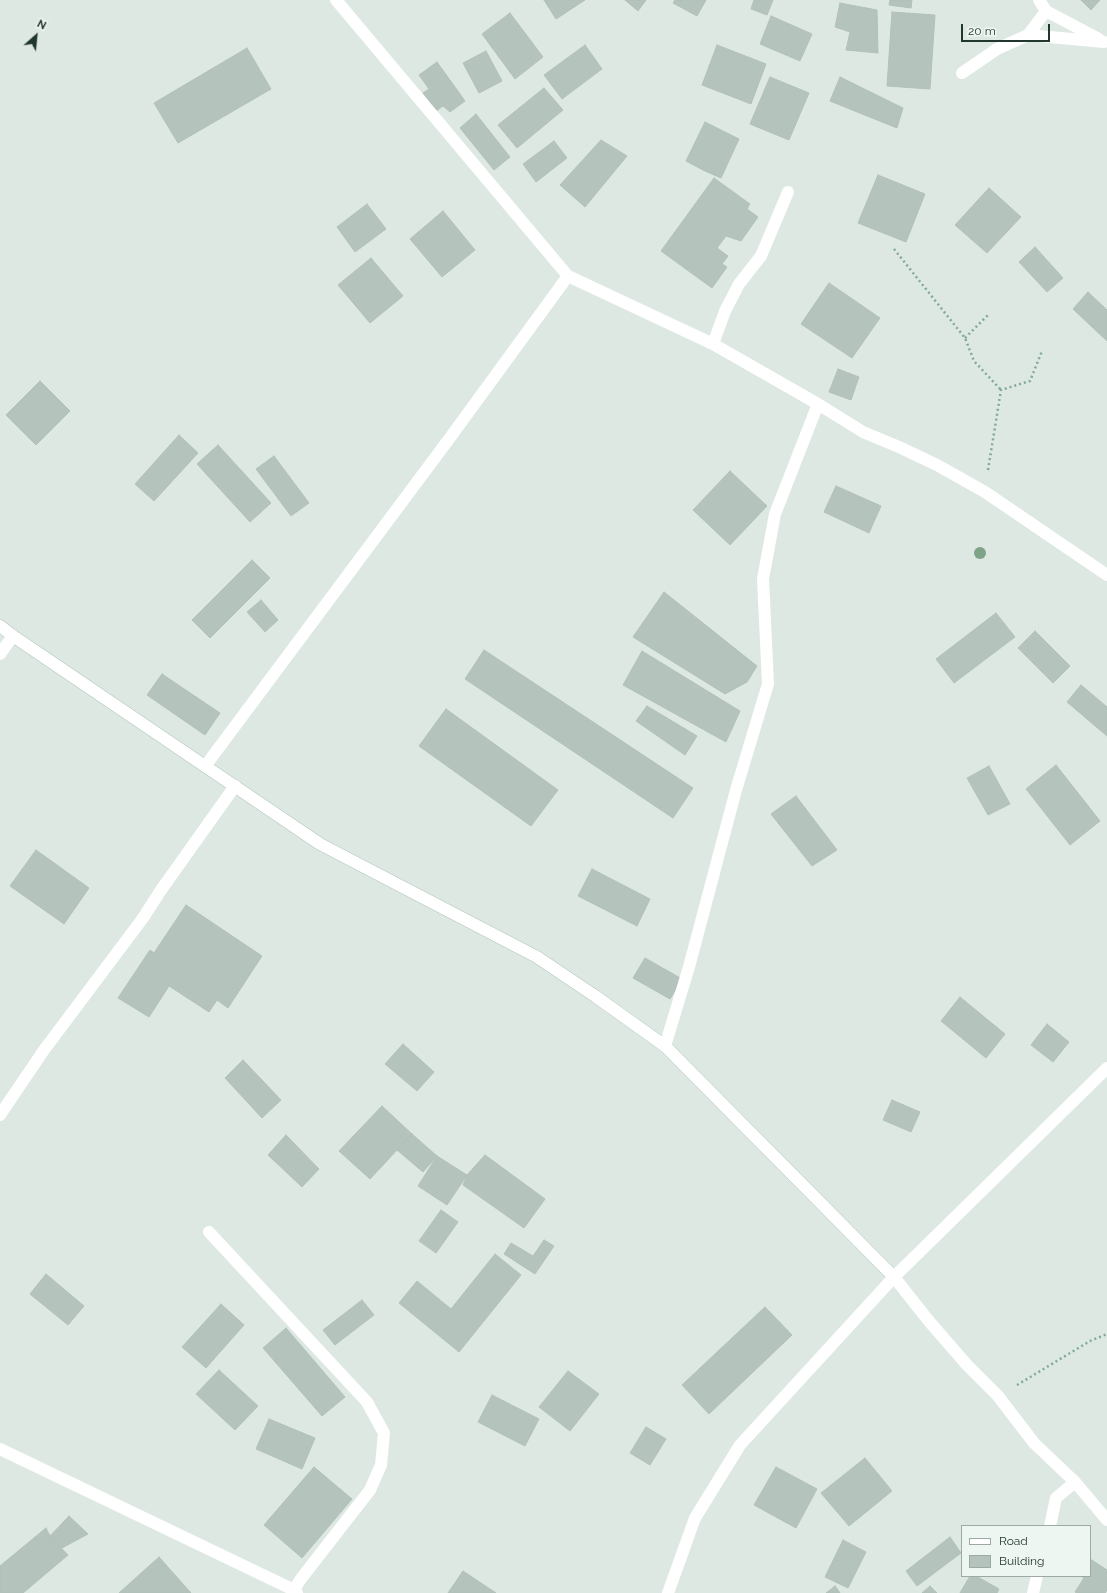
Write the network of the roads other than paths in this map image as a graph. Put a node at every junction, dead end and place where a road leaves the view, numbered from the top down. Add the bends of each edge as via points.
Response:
1 (336, 0) edge
2 (1042, 5) edge
3 (1028, 34) junction
4 (1105, 43) edge
5 (962, 73) dead end
6 (788, 192) dead end
7 (568, 276) junction
8 (713, 344) junction
9 (818, 404) junction
10 (1107, 575) edge
11 (0, 626) edge
12 (13, 636) junction
13 (0, 654) edge
14 (206, 765) junction
15 (235, 786) junction
16 (665, 1046) junction
17 (1107, 1068) edge
18 (0, 1115) edge
19 (208, 1232) dead end
20 (894, 1277) junction
21 (0, 1449) edge
22 (1075, 1482) junction
23 (1107, 1520) edge
24 (1050, 1525) edge
25 (1037, 1577) edge
26 (295, 1591) edge
27 (668, 1593) edge
28 (1033, 1593) edge

1 - 7 street
2 - 3 street
2 - 4 street
3 - 4 street
3 - 5 street via 997,49
6 - 8 street via 760,256 739,284 725,311
7 - 8 street
7 - 14 street
8 - 9 street
9 - 10 street via 863,432 936,465 985,492
9 - 16 street via 775,514 763,579 768,684
11 - 12 street
12 - 13 street
12 - 14 street
14 - 15 street
15 - 16 street via 320,844 537,957
15 - 18 street
16 - 20 street
17 - 20 street
19 - 26 street via 367,1402 384,1433 381,1465 370,1490
20 - 22 street via 952,1348 998,1396 1034,1443
20 - 27 street via 740,1445 695,1518
21 - 26 street
22 - 23 street
22 - 24 street via 1056,1498
25 - 28 street

